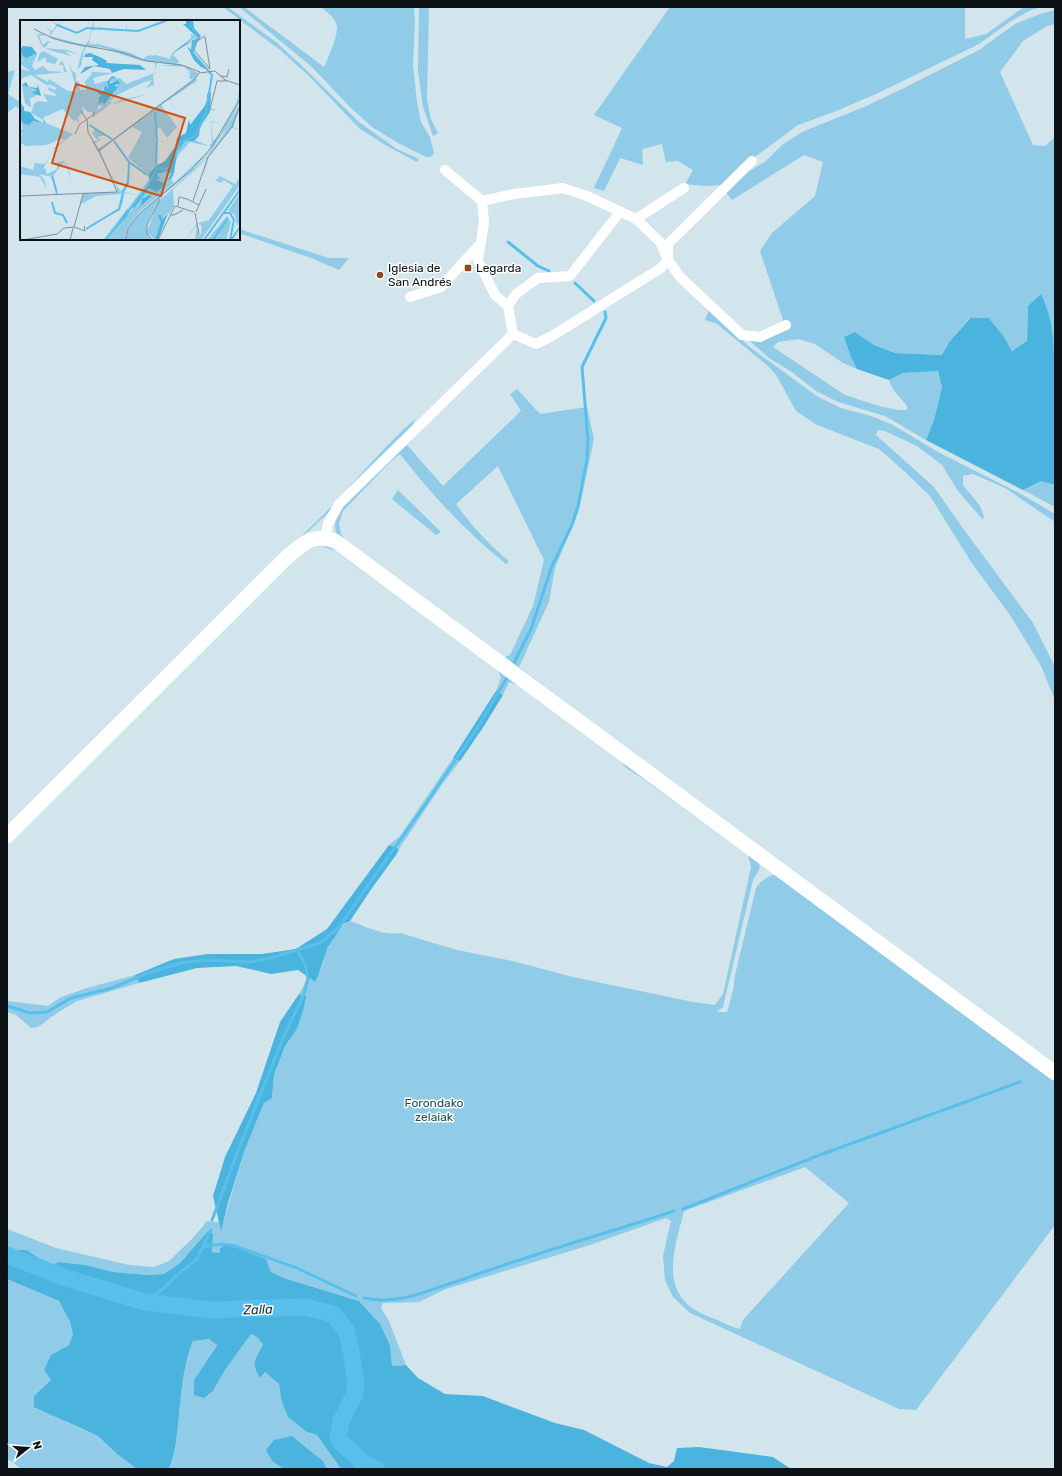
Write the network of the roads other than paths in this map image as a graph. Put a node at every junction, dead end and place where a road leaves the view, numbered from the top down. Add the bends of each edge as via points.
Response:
1 (752, 161) dead end
2 (445, 170) dead end
3 (684, 188) dead end
4 (482, 201) junction
5 (620, 212) junction
6 (636, 219) junction
7 (480, 244) junction
8 (668, 260) junction
9 (410, 297) dead end
10 (508, 306) junction
11 (786, 325) dead end
12 (513, 334) junction
13 (325, 538) junction
14 (7, 836) edge
15 (1055, 1073) edge

1 - 8 street via 668,244
2 - 4 street
3 - 6 street
4 - 5 street via 563,188
4 - 7 street via 484,222
5 - 6 street
5 - 10 street via 570,276 538,278 516,294
6 - 8 street via 660,242
7 - 9 street via 442,287
7 - 10 street via 478,261 495,295
8 - 11 street via 680,277 742,335 760,337
8 - 12 street via 661,268 536,344
10 - 12 street
12 - 13 street via 340,504 328,524
13 - 14 street via 315,538 300,546 284,560
13 - 15 street via 335,541

